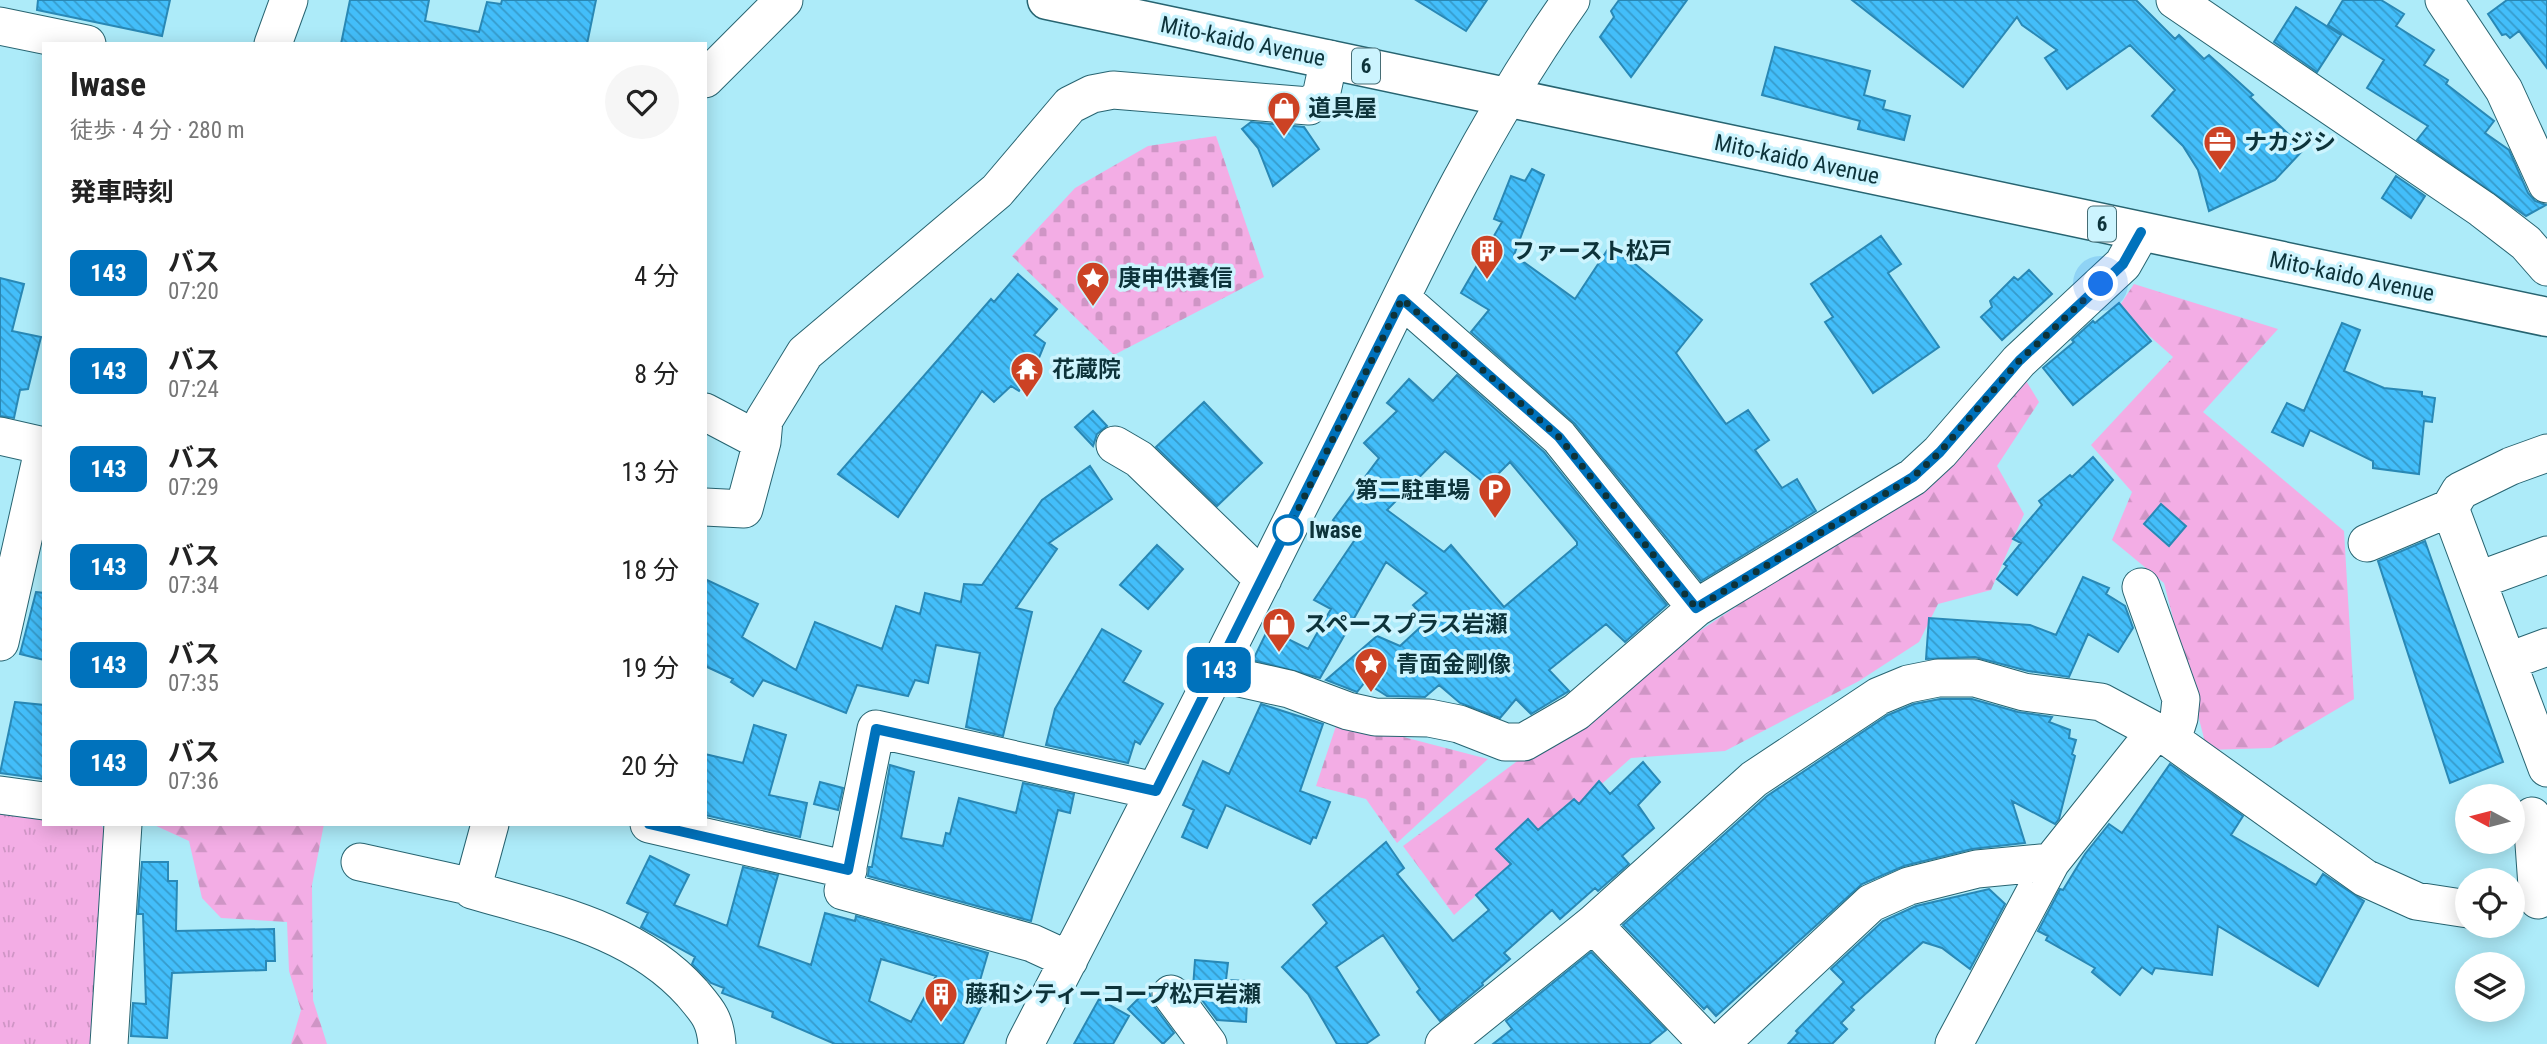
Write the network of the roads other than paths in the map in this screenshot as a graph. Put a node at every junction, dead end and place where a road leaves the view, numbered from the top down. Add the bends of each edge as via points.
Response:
1 (289, 0) edge
2 (784, 0) edge
3 (1047, 0) edge
4 (1572, 0) edge
5 (2175, 0) edge
6 (2444, 0) edge
7 (0, 26) edge
8 (77, 42) edge
9 (274, 42) edge
10 (1329, 58) junction
11 (707, 77) edge
12 (1508, 96) junction
13 (2547, 184) edge
14 (2141, 232) junction
15 (2546, 261) edge
16 (1402, 299) junction
17 (2547, 317) edge
18 (707, 413) edge
19 (0, 436) edge
20 (762, 442) junction
21 (1115, 445) dead end
22 (42, 446) edge
23 (2547, 453) edge
24 (42, 455) edge
25 (707, 507) edge
26 (2450, 508) junction
27 (2367, 543) dead end
28 (2547, 555) edge
29 (1263, 579) junction
30 (2479, 580) junction
31 (2141, 587) dead end
32 (1696, 608) junction
33 (0, 642) edge
34 (2547, 647) edge
35 (2509, 662) junction
36 (1217, 674) junction
37 (2164, 736) junction
38 (2544, 749) edge
39 (1156, 791) junction
40 (0, 795) edge
41 (42, 801) edge
42 (2531, 816) edge
43 (123, 826) edge
44 (489, 826) edge
45 (658, 826) edge
46 (360, 862) dead end
47 (2051, 862) junction
48 (848, 870) junction
49 (472, 887) junction
50 (2533, 900) edge
51 (2455, 907) edge
52 (1593, 924) junction
53 (1069, 960) junction
54 (1171, 994) dead end
55 (109, 1044) edge
56 (717, 1044) edge
57 (1026, 1044) edge
58 (1208, 1044) edge
59 (1444, 1044) edge
60 (1708, 1044) edge
61 (1720, 1044) edge
62 (1954, 1044) edge

1 - 9 street
2 - 11 street
3 - 10 highway, Mito-kaido Avenue / 6
4 - 12 street
5 - 15 street via 2482,209
6 - 13 street via 2504,90
7 - 8 street
10 - 12 highway, Mito-kaido Avenue / 6
10 - 20 street via 1321,96 1309,106 1113,90 1070,105 997,191 805,353 764,420
12 - 14 highway, Mito-kaido Avenue / 6
12 - 16 street via 1461,178
14 - 17 highway, Mito-kaido Avenue / 6
14 - 32 street via 2123,264 2019,361 1913,477
16 - 29 street
16 - 32 street via 1559,437
18 - 20 street
19 - 22 street
20 - 25 street via 744,509
21 - 29 street via 1139,460
23 - 26 street via 2460,491
24 - 33 street
26 - 27 street
26 - 30 street
28 - 30 street
29 - 36 street
30 - 35 street
31 - 37 street via 2181,699 2179,718
32 - 36 street via 1576,712 1524,742 1505,742 1429,718 1375,717
34 - 35 street
35 - 38 street
36 - 39 street
37 - 47 street
37 - 51 street via 2365,878 2416,901
37 - 52 street via 2101,702 2024,692 1975,678 1908,684 1879,696 1754,779
39 - 48 street via 876,729
39 - 53 street
40 - 41 street
42 - 50 street
43 - 55 street
44 - 49 street
45 - 48 street
46 - 49 street
47 - 61 street via 1977,869 1909,886 1871,903
47 - 62 street
48 - 53 street via 844,891 1032,943
49 - 56 street via 580,922 640,948 680,980 704,1007 716,1023
52 - 59 street
52 - 60 street
53 - 57 street
54 - 58 street

